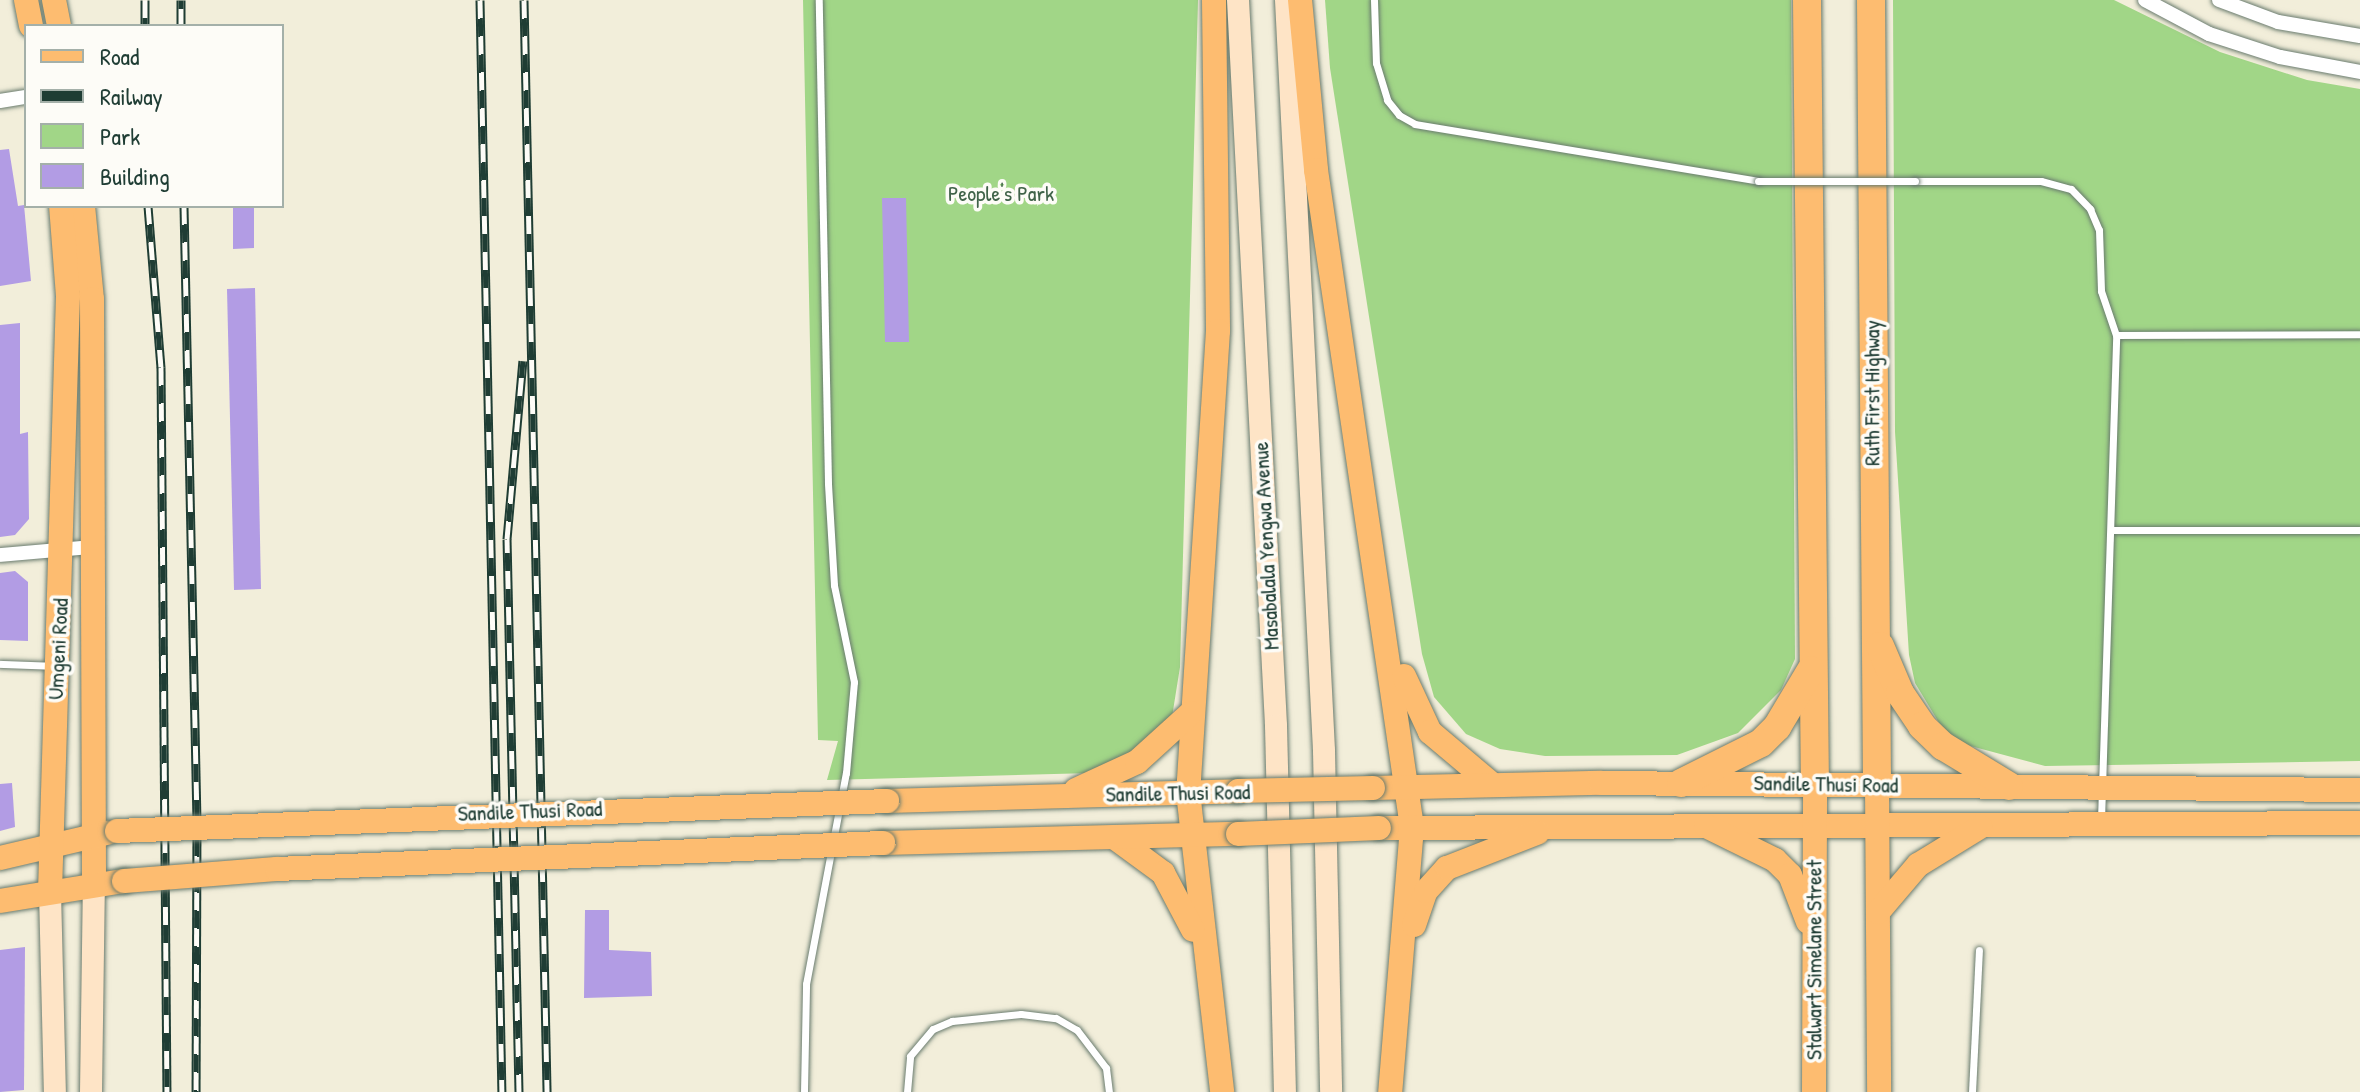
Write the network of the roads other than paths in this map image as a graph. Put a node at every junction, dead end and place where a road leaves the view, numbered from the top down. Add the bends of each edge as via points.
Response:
1 (26, 0) edge
2 (54, 0) edge
3 (819, 0) edge
4 (1214, 0) edge
5 (1238, 0) edge
6 (1286, 0) edge
7 (1300, 0) edge
8 (1374, 0) edge
9 (1807, 0) edge
10 (1871, 0) edge
11 (2145, 0) edge
12 (2219, 0) edge
13 (31, 24) edge
14 (59, 24) edge
15 (2360, 36) edge
16 (2360, 72) edge
17 (24, 97) edge
18 (0, 101) edge
19 (61, 208) edge
20 (83, 208) edge
21 (2360, 334) edge
22 (2116, 335) junction
23 (2113, 530) junction
24 (2360, 530) edge
25 (92, 547) junction
26 (64, 548) junction
27 (0, 555) edge
28 (1376, 565) junction
29 (1873, 631) junction
30 (0, 664) edge
31 (1814, 665) junction
32 (56, 666) junction
33 (1191, 713) junction
34 (2360, 777) edge
35 (1681, 783) junction
36 (1815, 784) junction
37 (1493, 785) junction
38 (1877, 785) junction
39 (2009, 786) junction
40 (1408, 787) junction
41 (2102, 787) junction
42 (2309, 789) junction
43 (2360, 790) edge
44 (1188, 792) junction
45 (1063, 796) junction
46 (2325, 823) junction
47 (2360, 823) edge
48 (1562, 825) junction
49 (2101, 825) junction
50 (1706, 826) junction
51 (1412, 827) junction
52 (1815, 827) junction
53 (1980, 827) junction
54 (1878, 828) junction
55 (105, 833) junction
56 (1191, 835) junction
57 (1114, 837) junction
58 (2360, 838) edge
59 (51, 845) junction
60 (0, 858) edge
61 (94, 885) junction
62 (50, 892) junction
63 (0, 901) edge
64 (1878, 912) junction
65 (1814, 943) junction
66 (1405, 950) junction
67 (1979, 950) dead end
68 (1204, 959) junction
69 (55, 1092) edge
70 (91, 1092) edge
71 (804, 1092) edge
72 (907, 1092) edge
73 (1109, 1092) edge
74 (1222, 1092) edge
75 (1285, 1092) edge
76 (1331, 1092) edge
77 (1390, 1092) edge
78 (1814, 1092) edge
79 (1879, 1092) edge
80 (1972, 1092) edge

1 - 13 main road
2 - 14 main road
3 - 71 lane via 828,483 834,585 854,682 846,773 806,984
4 - 33 main road via 1218,331
5 - 75 main road, Masabalala Yengwa Avenue via 1276,726
6 - 76 main road via 1324,751
7 - 28 main road via 1316,170
8 - 22 lane, bridge via 1376,63 1387,100 1415,124 1758,181 2041,181 2071,189 2090,209 2099,230 2103,305
9 - 31 highway
10 - 29 highway, Ruth First Highway
11 - 16 street via 2209,34 2280,57
12 - 15 street via 2278,22
17 - 18 street
19 - 26 main road, Umgeni Road via 68,296
20 - 25 main road, Umgeni Road via 92,299
21 - 22 lane
22 - 23 lane
23 - 24 lane
23 - 41 lane
25 - 26 street
25 - 55 main road, Umgeni Road
26 - 27 street
26 - 32 main road, Umgeni Road
28 - 37 main road via 1416,711 1430,732
28 - 40 main road
29 - 38 highway, Ruth First Highway
29 - 39 highway via 1900,693 1922,726 1943,746
30 - 32 lane
31 - 35 highway via 1777,727 1761,743
31 - 36 highway
32 - 59 main road, Umgeni Road
33 - 44 main road
33 - 45 main road via 1137,762
34 - 42 main road
35 - 36 main road, Sandile Thusi Road
35 - 37 main road, Sandile Thusi Road
36 - 38 main road, Sandile Thusi Road
36 - 52 main road, Stalwart Simelane Street
37 - 40 main road, Sandile Thusi Road
38 - 39 main road, Sandile Thusi Road
38 - 54 main road
39 - 41 main road, Sandile Thusi Road
40 - 44 main road, Sandile Thusi Road, bridge
40 - 51 main road
41 - 42 main road, Sandile Thusi Road
41 - 49 lane
42 - 43 main road, Sandile Thusi Road
44 - 45 main road, Sandile Thusi Road
44 - 56 main road
45 - 55 main road, Sandile Thusi Road, bridge
46 - 47 main road, Sandile Thusi Road
46 - 49 main road, Sandile Thusi Road
46 - 58 main road
48 - 50 main road, Sandile Thusi Road
48 - 51 main road, Sandile Thusi Road
48 - 66 main road via 1447,868 1426,891
49 - 53 main road, Sandile Thusi Road
50 - 52 main road, Sandile Thusi Road
50 - 65 main road via 1775,860 1790,875
51 - 56 main road, Sandile Thusi Road, bridge
51 - 66 main road
52 - 54 main road, Sandile Thusi Road
52 - 65 main road, Stalwart Simelane Street
53 - 54 main road, Sandile Thusi Road
53 - 64 main road via 1918,865
54 - 64 main road
55 - 59 main road, Sandile Thusi Road
55 - 61 main road, Umgeni Road
56 - 57 main road, Sandile Thusi Road
56 - 68 main road
57 - 61 main road, Sandile Thusi Road, bridge via 277,869
57 - 68 main road via 1154,864 1173,886
59 - 60 main road, Sandile Thusi Road
59 - 62 main road, Umgeni Road
61 - 62 main road, Sandile Thusi Road
61 - 70 main road, Umgeni Road
62 - 63 main road, Sandile Thusi Road
62 - 69 main road, Umgeni Road
64 - 79 main road
65 - 78 main road, Stalwart Simelane Street
66 - 77 main road
67 - 80 lane
68 - 74 main road
72 - 73 lane via 910,1056 933,1029 952,1021 1021,1014 1056,1018 1077,1030 1106,1068

